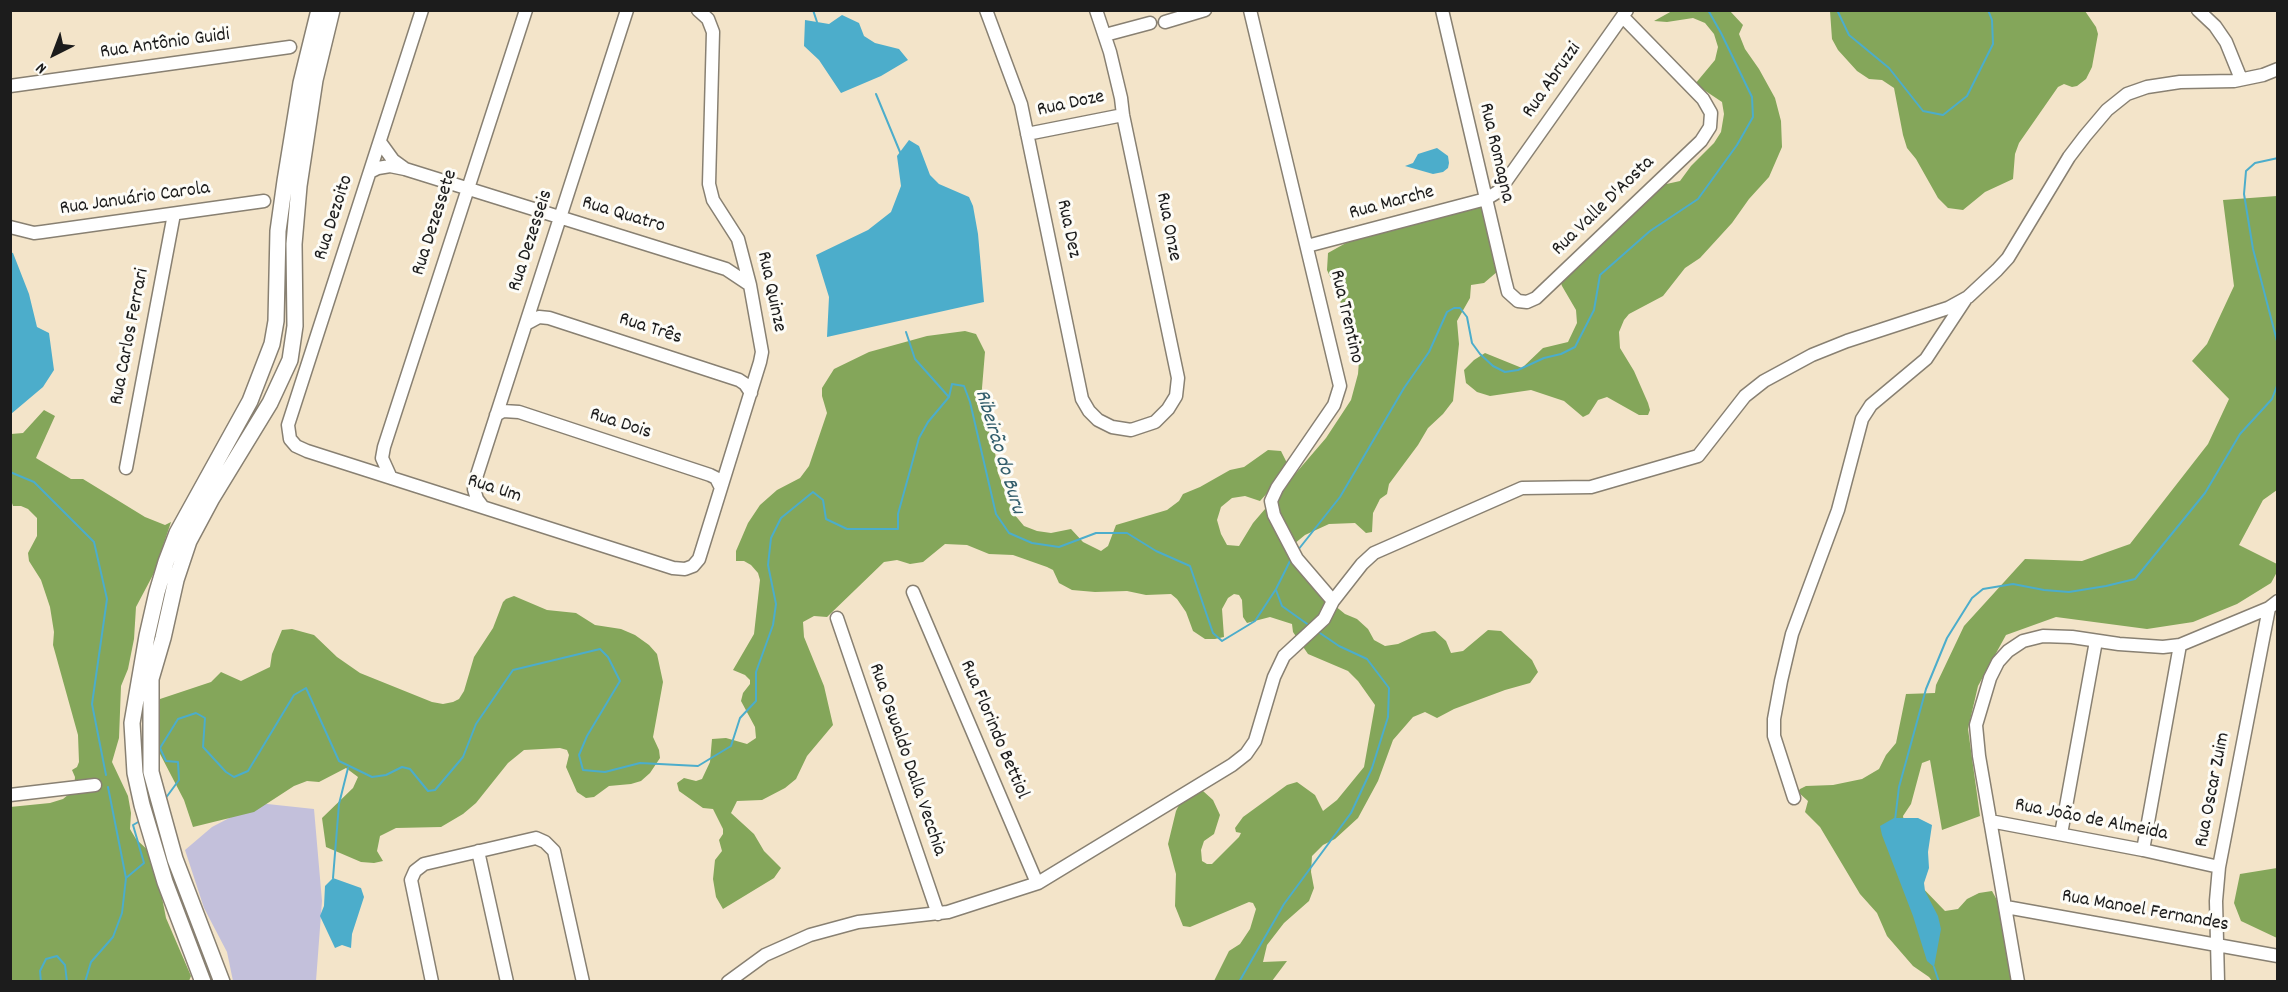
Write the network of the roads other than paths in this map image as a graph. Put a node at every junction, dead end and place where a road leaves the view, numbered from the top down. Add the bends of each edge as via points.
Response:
1 (319, 10) edge
2 (332, 10) edge
3 (422, 10) edge
4 (526, 10) edge
5 (986, 10) edge
6 (1096, 10) edge
7 (1205, 10) edge
8 (1250, 10) edge
9 (1442, 10) edge
10 (2198, 10) edge
11 (628, 12) edge
12 (701, 13) edge
13 (1625, 14) edge
14 (1165, 22) dead end
15 (1150, 23) dead end
16 (1105, 35) junction
17 (290, 47) dead end
18 (2277, 69) edge
19 (2241, 79) junction
20 (10, 86) edge
21 (1123, 115) junction
22 (1027, 134) junction
23 (380, 142) junction
24 (405, 169) junction
25 (370, 172) junction
26 (468, 188) junction
27 (1486, 200) junction
28 (264, 201) dead end
29 (174, 214) junction
30 (561, 217) junction
31 (10, 227) edge
32 (1307, 246) junction
33 (742, 254) junction
34 (726, 269) junction
35 (750, 285) junction
36 (1968, 297) junction
37 (534, 299) junction
38 (1518, 301) joint
39 (549, 318) junction
40 (526, 324) junction
41 (757, 373) junction
42 (739, 380) junction
43 (504, 392) junction
44 (751, 393) junction
45 (519, 412) junction
46 (496, 415) junction
47 (1131, 430) joint
48 (290, 439) joint
49 (384, 447) junction
50 (355, 466) junction
51 (728, 467) junction
52 (126, 468) dead end
53 (710, 475) junction
54 (391, 478) junction
55 (476, 478) junction
56 (721, 488) junction
57 (446, 496) junction
58 (483, 507) junction
59 (689, 568) joint
60 (913, 592) dead end
61 (1333, 601) junction
62 (2273, 604) edge
63 (837, 618) dead end
64 (2096, 641) junction
65 (2180, 645) junction
66 (95, 785) dead end
67 (10, 795) edge
68 (1794, 798) dead end
69 (1990, 821) junction
70 (2061, 834) junction
71 (2143, 850) junction
72 (478, 851) junction
73 (2219, 867) junction
74 (1037, 883) junction
75 (2006, 908) junction
76 (938, 914) junction
77 (2216, 945) junction
78 (2277, 957) edge
79 (203, 981) edge
80 (222, 981) edge
81 (432, 981) edge
82 (507, 981) edge
83 (583, 981) edge
84 (728, 981) edge
85 (2018, 981) edge
86 (2218, 981) edge

1 - 79 main road via 301,83 285,181 278,231 279,293 272,344 250,401 177,533 157,592 132,723 135,773 146,818 165,882
2 - 80 main road via 315,80 299,186 294,244 295,326 290,360 270,403 189,541 151,679 151,772 187,895
3 - 23 street, Rua Dezoito
4 - 26 street, Rua Dezessete
5 - 22 street, Rua Dez via 1021,105
6 - 16 street, Rua Onze
7 - 14 street
8 - 32 street, Rua Trentino
9 - 27 street, Rua Romagna
10 - 19 street via 2226,42
11 - 30 street, Rua Dezesseis
12 - 33 street, Rua Quinze via 713,32 709,184 713,200 738,239
13 - 27 street, Rua Abruzzi via 1499,191
13 - 38 street, Rua Valle D'Aosta via 1703,99 1711,113 1710,127 1701,141 1536,298
15 - 16 street
16 - 21 street, Rua Onze
17 - 20 street, Rua Antônio Guidi
18 - 19 street
19 - 36 street via 2180,82 2127,94 2107,110 2069,157 2008,258
21 - 22 street, Rua Doze
21 - 47 street, Rua Onze via 1178,378 1176,396 1168,409 1155,422
22 - 47 street, Rua Dez via 1082,399 1098,420
23 - 24 street, Rua Quatro
23 - 25 street, Rua Dezoito
24 - 25 street, Rua Quatro via 390,166
24 - 26 street, Rua Quatro
25 - 48 street, Rua Dezoito via 288,425
26 - 30 street, Rua Quatro
26 - 49 street, Rua Dezessete
27 - 32 street, Rua Marche
27 - 38 street, Rua Romagna via 1508,292
28 - 29 street, Rua Januário Carola
29 - 31 street, Rua Januário Carola via 34,233
29 - 52 street, Rua Carlos Ferrari
30 - 34 street, Rua Quatro
30 - 37 street, Rua Dezesseis
32 - 61 street, Rua Trentino via 1340,386 1334,405 1271,501 1274,515 1295,554
33 - 34 street via 738,263
33 - 35 street, Rua Quinze
34 - 35 street, Rua Quatro
35 - 41 street, Rua Quinze via 762,352
36 - 61 street via 1948,308 1812,355 1764,381 1745,396 1698,456 1591,487 1522,488 1374,553
36 - 68 street via 1926,359 1871,405 1862,419 1838,510 1792,634 1780,681 1774,736
37 - 39 street
37 - 40 street, Rua Dezesseis
39 - 40 street via 539,317
39 - 42 street, Rua Três
40 - 43 street, Rua Dezesseis
41 - 42 street
41 - 44 street, Rua Quinze
42 - 44 street, Rua Três
43 - 45 street via 512,408
43 - 46 street, Rua Dezesseis
44 - 51 street, Rua Quinze
45 - 46 street, Rua Dois via 503,411
45 - 53 street, Rua Dois
46 - 55 street, Rua Dezesseis
48 - 50 street, Rua Um via 307,451
49 - 50 street via 377,456
49 - 54 street, Rua Dezessete via 382,458
50 - 54 street, Rua Um
51 - 53 street
51 - 56 street, Rua Quinze
53 - 56 street
54 - 57 street, Rua Um
55 - 57 street via 461,492
55 - 58 street, Rua Dezesseis via 474,489
56 - 59 street, Rua Quinze via 699,559
57 - 58 street, Rua Um
58 - 59 street, Rua Um via 673,568
60 - 74 street, Rua Florindo Bettiol
61 - 74 street via 1324,619 1284,656 1255,741 1246,754
62 - 65 street
62 - 73 street, Rua Oscar Zuim
63 - 76 street, Rua Oswaldo Dalla Vecchia
64 - 65 street
64 - 69 street via 2036,637 2013,647 1994,669 1976,725
64 - 70 street
65 - 71 street
66 - 67 street
69 - 70 street, Rua João de Almeida
69 - 75 street
70 - 71 street, Rua João de Almeida
71 - 73 street, Rua João de Almeida
72 - 81 street via 420,865 412,875
72 - 82 street
72 - 83 street via 536,838 554,851
73 - 77 street, Rua Oscar Zuim
74 - 76 street
75 - 77 street, Rua Manoel Fernandes
75 - 85 street
76 - 84 street via 858,922 810,935 765,956
77 - 78 street, Rua Manoel Fernandes
77 - 86 street, Rua Oscar Zuim

